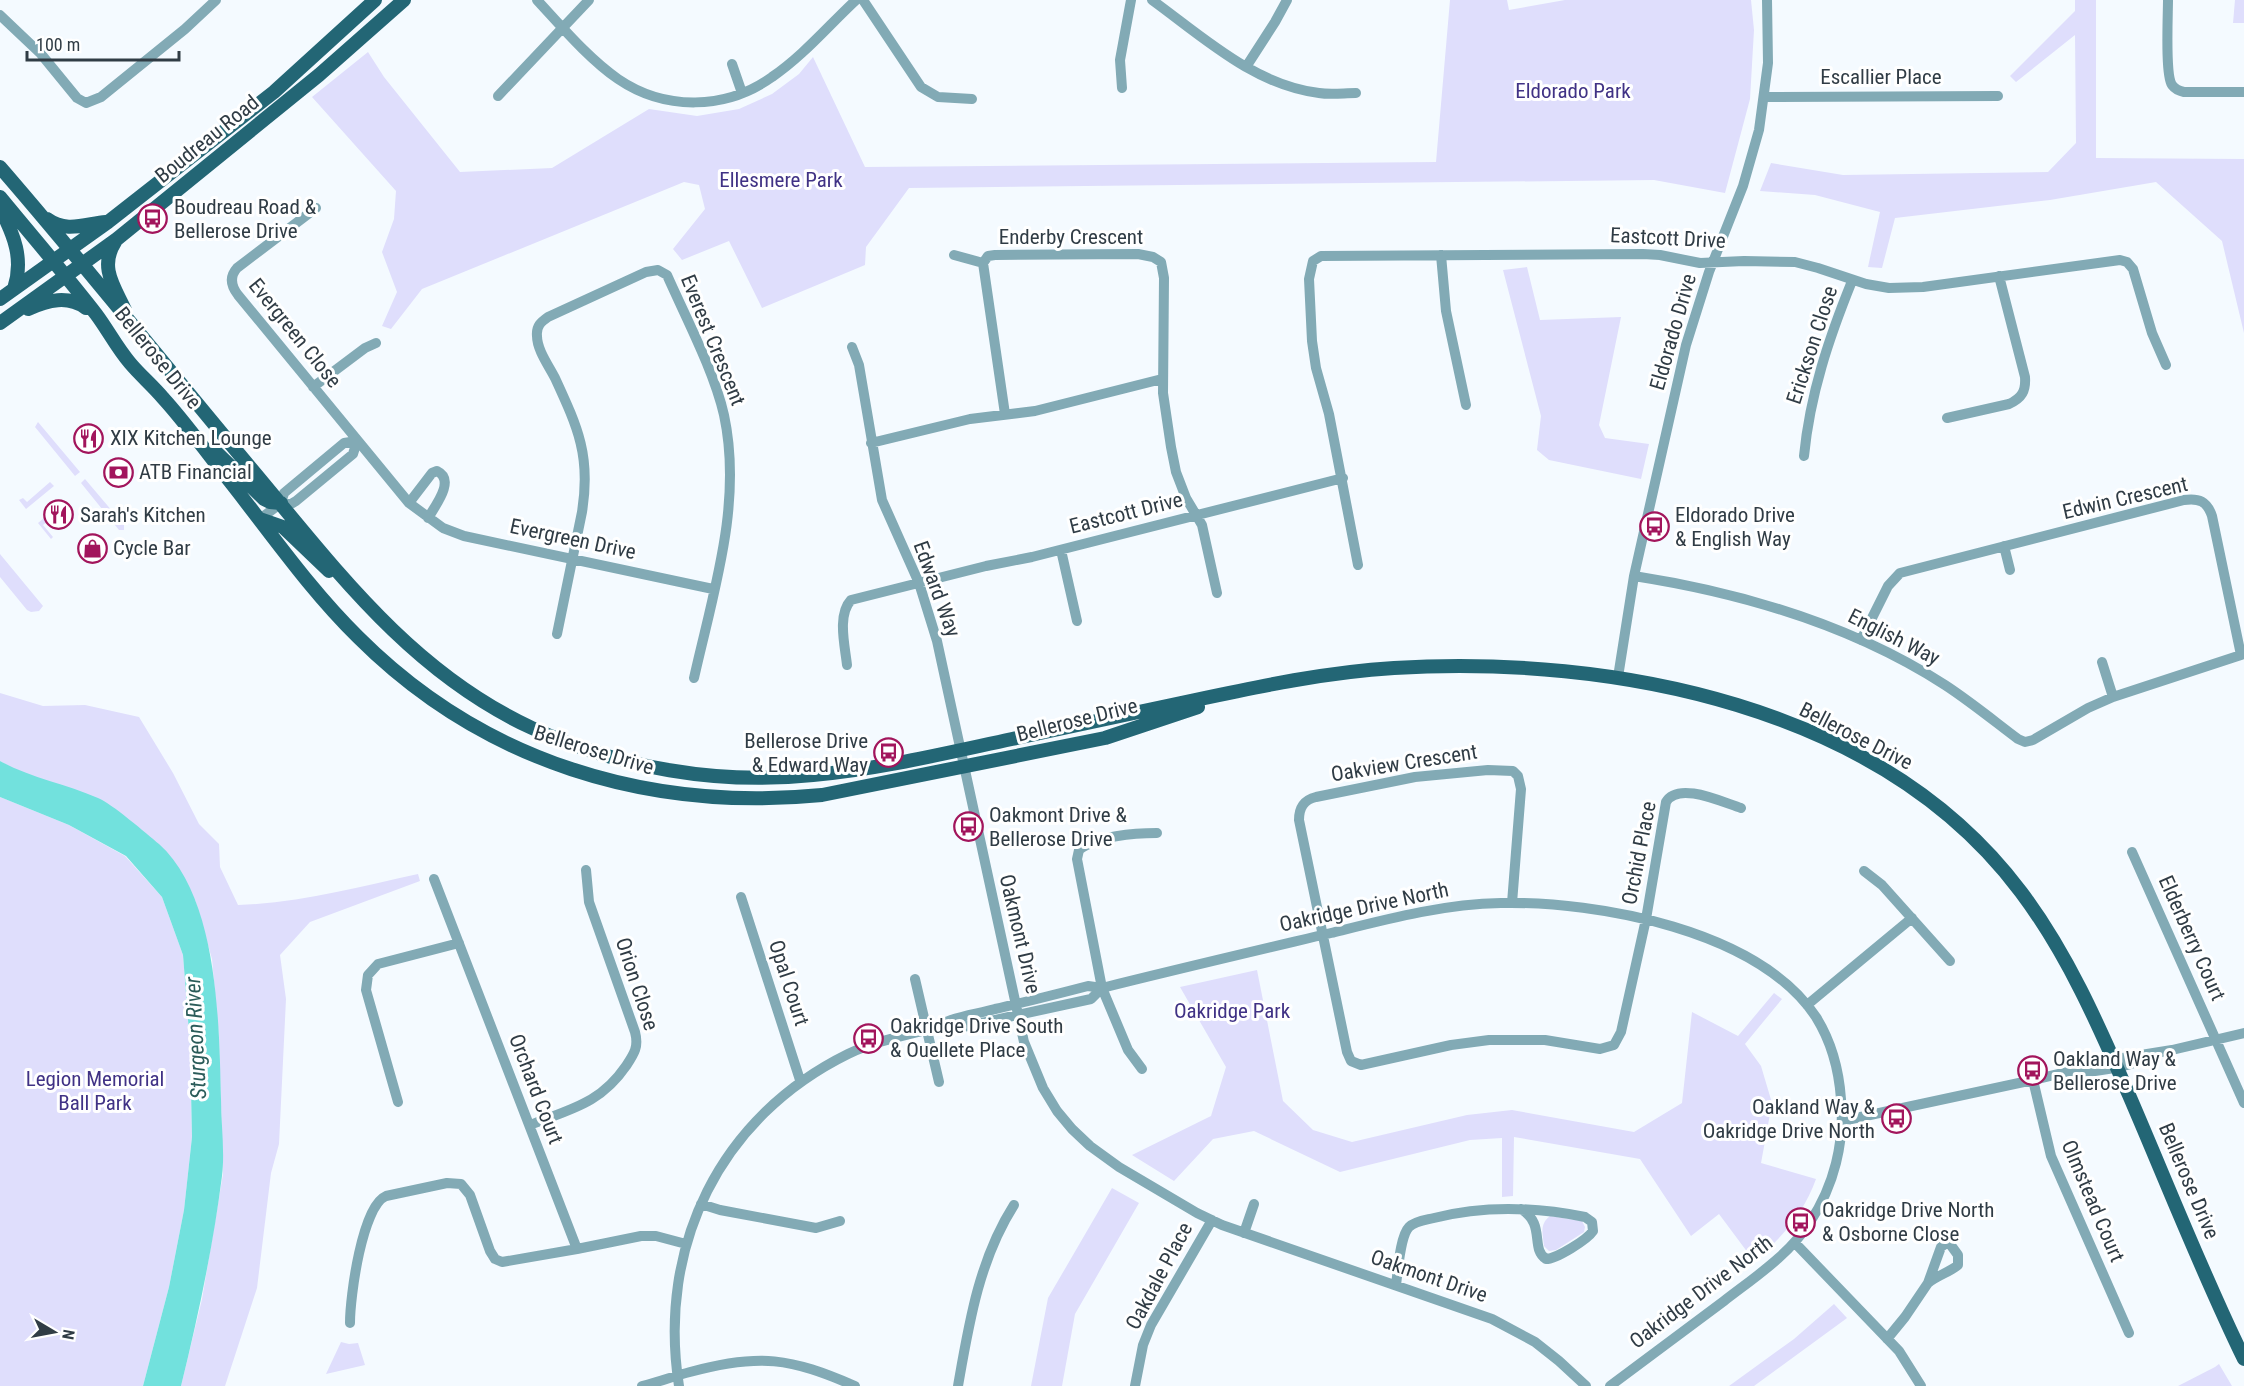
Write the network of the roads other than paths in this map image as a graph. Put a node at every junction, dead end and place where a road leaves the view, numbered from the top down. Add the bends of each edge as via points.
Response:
1 (216, 0) edge
2 (375, 0) edge
3 (404, 0) edge
4 (537, 0) edge
5 (589, 0) edge
6 (856, 0) edge
7 (862, 0) edge
8 (1131, 0) edge
9 (1152, 0) edge
10 (1287, 0) edge
11 (1767, 0) edge
12 (2168, 0) edge
13 (0, 15) edge
14 (563, 28) junction
15 (732, 64) dead end
16 (1246, 67) junction
17 (1122, 88) dead end
18 (2244, 92) edge
19 (742, 93) junction
20 (1356, 93) dead end
21 (498, 96) dead end
22 (1998, 96) dead end
23 (1765, 97) junction
24 (972, 99) dead end
25 (0, 167) edge
26 (0, 197) edge
27 (0, 208) edge
28 (316, 208) dead end
29 (40, 213) junction
30 (108, 222) junction
31 (117, 239) junction
32 (69, 250) junction
33 (954, 255) dead end
34 (1441, 255) junction
35 (53, 261) junction
36 (1713, 262) junction
37 (983, 263) junction
38 (81, 264) junction
39 (65, 276) junction
40 (1999, 276) junction
41 (1852, 281) junction
42 (14, 289) junction
43 (0, 299) edge
44 (98, 316) junction
45 (4, 320) edge
46 (134, 329) junction
47 (376, 343) dead end
48 (852, 347) dead end
49 (2166, 365) dead end
50 (1162, 379) junction
51 (313, 387) junction
52 (164, 399) junction
53 (1466, 405) dead end
54 (1005, 414) junction
55 (1947, 418) dead end
56 (357, 441) junction
57 (871, 443) junction
58 (1804, 456) dead end
59 (1342, 478) junction
60 (281, 503) junction
61 (409, 503) junction
62 (1196, 516) junction
63 (428, 518) junction
64 (260, 519) junction
65 (2004, 546) junction
66 (1061, 550) junction
67 (573, 559) junction
68 (1358, 565) dead end
69 (2010, 570) dead end
70 (1634, 576) junction
71 (919, 583) junction
72 (713, 589) junction
73 (1217, 593) dead end
74 (380, 619) junction
75 (1077, 621) dead end
76 (557, 634) dead end
77 (1861, 640) junction
78 (2243, 655) edge
79 (2102, 662) dead end
80 (847, 665) dead end
81 (1618, 677) junction
82 (694, 678) dead end
83 (1263, 686) junction
84 (2113, 697) junction
85 (961, 750) junction
86 (965, 768) junction
87 (1741, 808) dead end
88 (1157, 833) dead end
89 (2132, 852) dead end
90 (586, 870) dead end
91 (1864, 871) dead end
92 (434, 879) dead end
93 (741, 897) dead end
94 (1512, 903) junction
95 (1912, 918) junction
96 (1646, 920) junction
97 (1322, 934) junction
98 (459, 943) junction
99 (1950, 961) dead end
100 (915, 979) dead end
101 (1102, 988) junction
102 (1807, 1005) junction
103 (1017, 1009) junction
104 (927, 1030) junction
105 (2244, 1033) edge
106 (2216, 1040) junction
107 (2115, 1064) junction
108 (1142, 1069) dead end
109 (800, 1080) junction
110 (2033, 1080) junction
111 (939, 1082) dead end
112 (398, 1102) dead end
113 (2244, 1103) edge
114 (1842, 1121) junction
115 (530, 1125) junction
116 (701, 1204) junction
117 (1254, 1204) dead end
118 (1014, 1205) dead end
119 (1521, 1209) junction
120 (1212, 1220) junction
121 (840, 1221) dead end
122 (1244, 1233) junction
123 (1795, 1243) junction
124 (686, 1244) junction
125 (577, 1249) junction
126 (1928, 1283) dead end
127 (1396, 1285) junction
128 (350, 1323) dead end
129 (2129, 1333) dead end
130 (1887, 1339) junction
131 (2244, 1359) edge
132 (679, 1381) edge
133 (642, 1386) edge
134 (855, 1386) edge
135 (958, 1386) edge
136 (1135, 1386) edge
137 (1586, 1386) edge
138 (1610, 1386) edge
139 (1921, 1386) edge

1 - 13 street via 101,97 86,103
2 - 30 main road, Boudreau Road via 274,92
3 - 31 main road, Boudreau Road via 319,75
4 - 14 street
5 - 14 street
6 - 19 street via 782,70
7 - 24 street via 921,87 938,97
8 - 17 street via 1120,60
9 - 16 street
10 - 16 street
11 - 23 street, Eldorado Drive
12 - 18 street via 2170,91
14 - 19 street via 610,73 650,95 705,103
14 - 21 street
15 - 19 street
16 - 20 street via 1298,90
22 - 23 street, Escallier Place
23 - 36 street, Eldorado Drive via 1750,165
25 - 29 main road, Bellerose Drive
26 - 35 main road, Bellerose Drive
27 - 42 main road via 14,236 18,255
28 - 51 street, Evergreen Close via 237,267 231,278 238,295
29 - 30 main road via 69,228
29 - 32 main road, Bellerose Drive
30 - 32 main road, Boudreau Road
31 - 38 main road, Boudreau Road
31 - 46 main road via 108,258 108,272
32 - 35 main road, Boudreau Road
32 - 38 main road, Bellerose Drive
33 - 37 street, Enderby Crescent
34 - 36 street, Eastcott Drive via 1643,254
34 - 53 street via 1446,311
34 - 59 street, Eastcott Drive via 1330,255 1317,258 1310,267 1312,341
35 - 39 main road, Bellerose Drive
35 - 42 main road, Boudreau Road
36 - 41 street, Eastcott Drive via 1795,262
36 - 70 street, Eldorado Drive via 1686,345
37 - 50 street, Enderby Crescent via 988,256 995,255 1138,254 1165,260
37 - 54 street, Enderby Crescent
38 - 39 main road, Boudreau Road
38 - 46 main road, Bellerose Drive
39 - 44 main road, Bellerose Drive
39 - 45 main road, Boudreau Road
40 - 41 street, Eastcott Drive via 1901,288
40 - 49 street, Eastcott Drive via 2114,260 2127,262 2135,273 2152,333
40 - 55 street via 2025,377 2024,391 2009,404
41 - 58 street, Erickson Close via 1819,374
42 - 43 main road, Boudreau Road
44 - 45 main road via 77,302 64,299 41,303
44 - 52 main road, Bellerose Drive via 129,362
46 - 60 main road, Bellerose Drive
47 - 51 street
48 - 57 street, Edward Way via 859,365
50 - 54 street via 1035,411
50 - 62 street, Enderby Crescent via 1175,466
51 - 56 street, Evergreen Close
52 - 60 main road via 257,493 270,502
52 - 64 main road, Bellerose Drive
54 - 57 street
56 - 60 street via 353,454 296,501
56 - 61 street, Evergreen Drive
57 - 71 street, Edward Way via 882,500
59 - 62 street, Eastcott Drive
59 - 68 street, Eastcott Drive
60 - 64 street
60 - 74 main road, Bellerose Drive
61 - 63 street, Evergreen Drive
61 - 63 street via 432,473 443,474 444,488
62 - 66 street, Eastcott Drive
62 - 73 street, Enderby Crescent via 1202,525
63 - 67 street, Evergreen Drive via 464,536
64 - 74 main road via 283,527
64 - 86 main road, Bellerose Drive via 339,618 396,672 482,730 568,769 655,791 749,799 822,795
65 - 69 street
65 - 77 street, Edwin Crescent via 1896,576
65 - 78 street, Edwin Crescent via 2184,500 2202,501 2212,516
66 - 71 street, Eastcott Drive
66 - 75 street
67 - 72 street, Evergreen Drive
67 - 72 street, Everest Crescent via 585,494 583,447 540,346 537,330 548,317 658,270 667,275 713,380 724,416 730,461 729,504
67 - 76 street
70 - 77 street, English Way via 1751,600
70 - 81 street, Eldorado Drive
71 - 80 street, Eastcott Drive via 849,602 843,623
71 - 85 street, Edward Way via 937,641
72 - 82 street
74 - 85 main road, Bellerose Drive via 444,674 532,728 587,749 657,768 709,776 787,777
77 - 84 street, English Way via 1945,685 2021,741 2033,740
78 - 84 street, English Way
79 - 84 street
81 - 83 main road, Bellerose Drive via 1513,668 1395,668
81 - 107 main road, Bellerose Drive via 1725,701 1776,718 1850,751 1924,797 1966,832 2021,891 2056,943
83 - 85 main road, Bellerose Drive
83 - 86 main road, Bellerose Drive via 1105,738
85 - 86 street, Oakmont Drive
86 - 103 street, Oakmont Drive
87 - 96 street, Orchid Place via 1684,792 1668,798
88 - 101 street via 1093,842 1077,854
89 - 106 street, Elderberry Court
90 - 115 street, Orion Close via 589,902 635,1032 637,1048 603,1093
91 - 95 street
92 - 98 street, Orchard Court
93 - 109 street, Opal Court
94 - 96 street, Oakridge Drive North via 1577,907
94 - 97 street, Oakridge Drive North via 1432,909
94 - 97 street, Oakview Crescent via 1521,789 1518,776 1513,771 1501,770 1415,777 1316,797 1302,805 1299,820
95 - 99 street
95 - 102 street
96 - 97 street via 1621,1032 1610,1048 1530,1039 1489,1040 1361,1065 1352,1061 1347,1052
96 - 102 street, Oakridge Drive North via 1691,933 1743,956 1778,977
97 - 101 street, Oakridge Drive North
98 - 112 street via 378,964 368,975 366,990
98 - 115 street, Orchard Court
100 - 104 street
101 - 103 street, Oakridge Drive North via 1088,986
101 - 108 street via 1128,1050
102 - 114 street, Oakridge Drive North via 1824,1033 1836,1067
103 - 104 street, Oakridge Drive North via 952,1019
103 - 120 street, Oakmont Drive via 1032,1065 1071,1129 1119,1167
104 - 109 street, Oakridge Drive North via 869,1045
104 - 111 street
105 - 106 street
106 - 107 street
106 - 113 street, Elderberry Court
107 - 110 street via 2085,1064
107 - 131 main road, Bellerose Drive
109 - 116 street, Oakridge Drive North via 757,1118 722,1166
110 - 114 street
110 - 129 street, Olmstead Court via 2051,1156
114 - 123 street, Oakridge Drive North via 1837,1159 1826,1192
115 - 125 street, Orchard Court
116 - 121 street via 816,1228
116 - 124 street, Oakridge Drive North
117 - 122 street
118 - 135 street via 999,1229 978,1286
119 - 119 street via 1534,1220 1539,1252 1546,1259 1588,1238 1593,1229 1592,1222 1583,1216
119 - 127 street via 1469,1210 1412,1224 1405,1233
120 - 122 street, Oakmont Drive
120 - 136 street, Oakdale Place via 1151,1325
122 - 127 street, Oakmont Drive
123 - 130 street
123 - 138 street, Oakridge Drive North
124 - 125 street via 641,1236
124 - 132 street, Oakridge Drive North via 674,1316
125 - 128 street via 502,1262 490,1251 470,1195 461,1184 447,1183 386,1196 373,1209 358,1258
126 - 130 street
127 - 137 street, Oakmont Drive via 1509,1327 1546,1351
130 - 139 street
132 - 133 street
132 - 134 street via 737,1362 774,1360 809,1367

